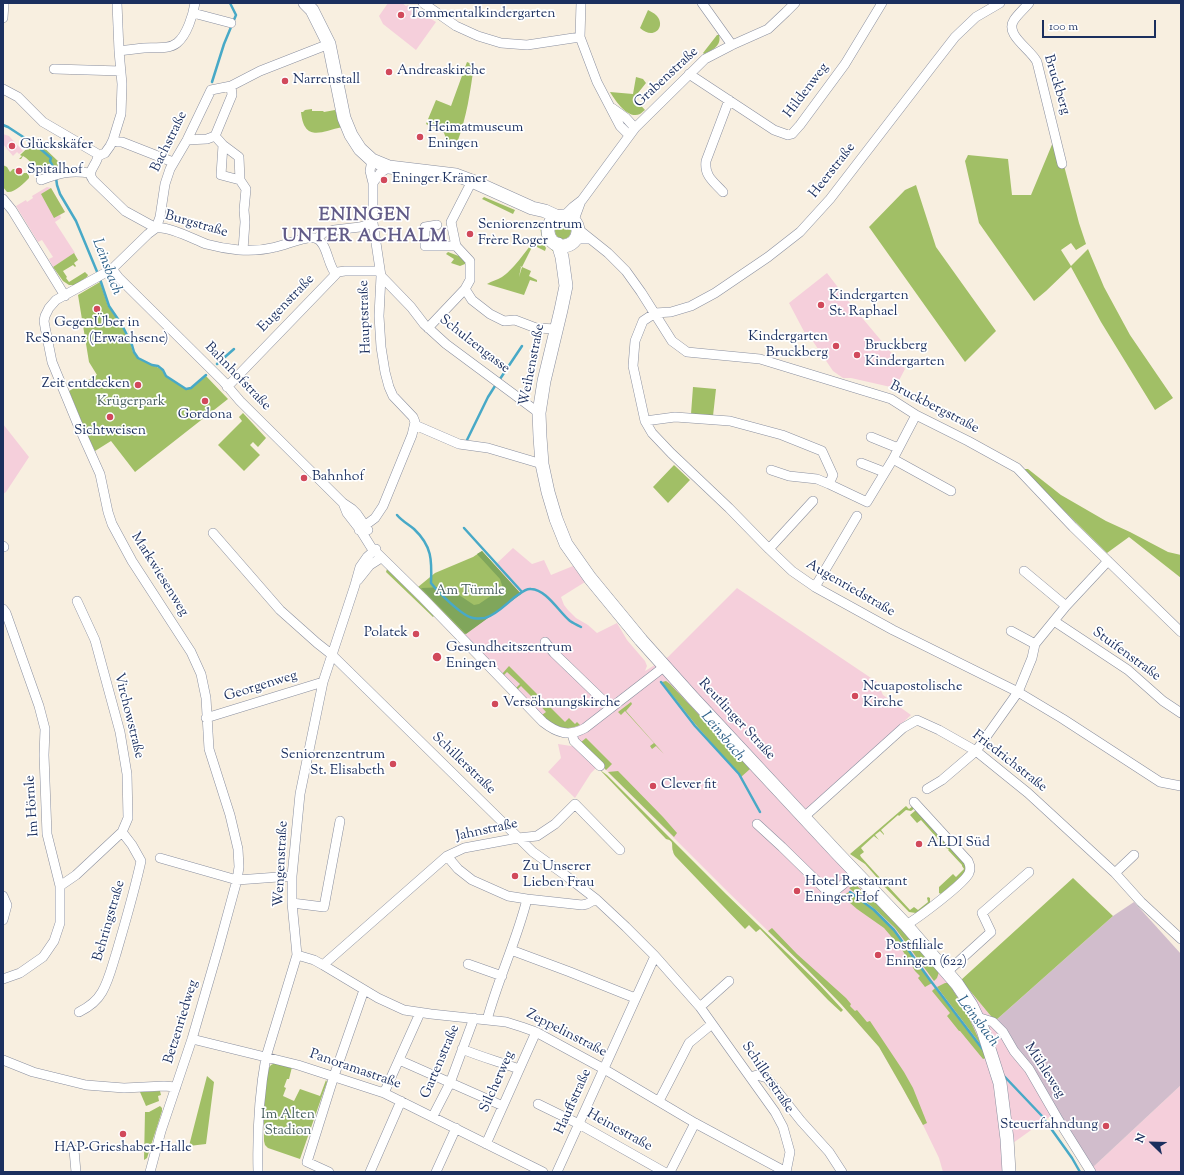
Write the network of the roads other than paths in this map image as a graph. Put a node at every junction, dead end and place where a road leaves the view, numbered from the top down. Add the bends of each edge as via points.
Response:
1 (4, 3) edge
2 (117, 3) edge
3 (195, 3) edge
4 (305, 3) edge
5 (423, 3) edge
6 (581, 3) edge
7 (702, 3) edge
8 (795, 3) edge
9 (882, 3) edge
10 (1000, 3) edge
11 (1029, 3) edge
12 (193, 13) junction
13 (3, 18) edge
14 (231, 23) dead end
15 (580, 37) junction
16 (329, 44) junction
17 (732, 45) junction
18 (119, 51) junction
19 (54, 69) dead end
20 (121, 71) junction
21 (689, 74) junction
22 (231, 86) junction
23 (3, 89) edge
24 (729, 100) junction
25 (632, 131) junction
26 (215, 136) junction
27 (113, 140) junction
28 (187, 140) junction
29 (223, 145) junction
30 (98, 156) junction
31 (372, 160) junction
32 (173, 162) junction
33 (1062, 164) dead end
34 (389, 167) junction
35 (90, 174) junction
36 (41, 180) dead end
37 (240, 180) junction
38 (472, 181) junction
39 (373, 183) junction
40 (723, 192) dead end
41 (3, 201) edge
42 (373, 223) junction
43 (437, 225) dead end
44 (156, 228) junction
45 (566, 230) junction
46 (316, 239) junction
47 (456, 246) junction
48 (243, 250) junction
49 (112, 269) junction
50 (381, 273) junction
51 (336, 274) junction
52 (465, 289) junction
53 (65, 296) junction
54 (655, 313) junction
55 (428, 328) junction
56 (557, 330) junction
57 (227, 387) junction
58 (539, 413) junction
59 (916, 415) junction
60 (645, 421) junction
61 (415, 425) junction
62 (872, 437) dead end
63 (898, 448) junction
64 (893, 459) junction
65 (862, 462) dead end
66 (542, 464) junction
67 (771, 470) dead end
68 (884, 472) junction
69 (829, 484) junction
70 (951, 491) dead end
71 (813, 501) dead end
72 (857, 516) dead end
73 (362, 528) junction
74 (213, 533) dead end
75 (769, 549) junction
76 (377, 553) junction
77 (1108, 561) junction
78 (1024, 571) dead end
79 (815, 587) junction
80 (77, 601) dead end
81 (1066, 606) junction
82 (3, 608) edge
83 (1054, 621) junction
84 (1011, 631) dead end
85 (1181, 632) edge
86 (545, 642) dead end
87 (1035, 644) junction
88 (331, 654) junction
89 (665, 666) junction
90 (323, 682) junction
91 (1018, 692) junction
92 (610, 708) junction
93 (1181, 713) edge
94 (206, 718) junction
95 (572, 733) junction
96 (976, 751) junction
97 (600, 766) dead end
98 (1181, 786) edge
99 (927, 789) dead end
100 (914, 802) dead end
101 (804, 817) junction
102 (340, 821) dead end
103 (757, 824) dead end
104 (122, 832) junction
105 (518, 838) junction
106 (620, 850) dead end
107 (1134, 855) dead end
108 (447, 856) junction
109 (160, 858) dead end
110 (1029, 872) dead end
111 (1115, 873) junction
112 (857, 874) junction
113 (292, 876) junction
114 (237, 880) junction
115 (60, 886) junction
116 (3, 896) edge
117 (527, 899) junction
118 (596, 899) junction
119 (292, 903) junction
120 (3, 920) edge
121 (906, 925) junction
122 (1181, 940) edge
123 (511, 950) junction
124 (297, 955) junction
125 (655, 956) junction
126 (468, 964) dead end
127 (323, 965) junction
128 (947, 972) junction
129 (502, 976) junction
130 (3, 979) edge
131 (729, 981) dead end
132 (364, 990) junction
133 (635, 998) junction
134 (700, 1007) junction
135 (79, 1012) dead end
136 (420, 1013) junction
137 (977, 1017) junction
138 (474, 1018) junction
139 (487, 1020) junction
140 (712, 1024) junction
141 (536, 1032) junction
142 (192, 1039) junction
143 (462, 1049) junction
144 (266, 1057) junction
145 (3, 1060) edge
146 (399, 1060) junction
147 (519, 1069) junction
148 (604, 1069) junction
149 (334, 1076) junction
150 (750, 1077) junction
151 (450, 1082) junction
152 (176, 1087) junction
153 (384, 1092) junction
154 (401, 1101) junction
155 (658, 1101) junction
156 (538, 1104) dead end
157 (503, 1106) junction
158 (433, 1116) junction
159 (695, 1123) junction
160 (579, 1124) junction
161 (456, 1128) junction
162 (486, 1144) junction
163 (74, 1150) dead end
164 (76, 1172) edge
165 (150, 1172) edge
166 (258, 1172) edge
167 (329, 1172) edge
168 (370, 1172) edge
169 (436, 1172) edge
170 (543, 1172) edge
171 (557, 1172) edge
172 (664, 1172) edge
173 (670, 1172) edge
174 (786, 1172) edge
175 (842, 1172) edge
176 (1009, 1172) edge
177 (1091, 1172) edge

1 - 13 street
2 - 18 street
3 - 12 street
4 - 16 main road via 312,10
5 - 15 street via 456,26 501,43 527,45
6 - 15 street
7 - 17 street
8 - 17 street, Grabenstraße via 768,29
9 - 24 street, Hildenweg via 845,64 792,134 780,133
10 - 54 street, Heerstraße via 976,17 955,37 830,199 800,232 755,267 709,297 671,312
11 - 33 street, Bruckberg via 1015,19 1012,31 1037,62
12 - 14 street
12 - 18 street via 178,43 167,48
15 - 25 street via 596,82 620,126
16 - 22 street via 260,71
16 - 31 main road via 344,118 360,149
17 - 21 street, Grabenstraße via 705,59
18 - 20 street
19 - 20 street
20 - 27 street via 121,114
21 - 24 street, Hildenweg
21 - 25 street, Grabenstraße
22 - 26 street via 232,95
22 - 28 street, Bachstraße via 211,90
23 - 30 street via 18,97 43,122
24 - 40 street via 705,167 708,175
25 - 45 street, Grabenstraße via 582,200
26 - 28 street
26 - 29 street
27 - 30 street via 105,154
27 - 32 street
28 - 32 street, Bachstraße
29 - 37 street via 239,157
29 - 37 street via 221,175
30 - 35 street
31 - 34 main road
31 - 39 street, Hauptstraße via 370,171
32 - 44 street, Bachstraße via 166,180
34 - 38 main road via 456,175
34 - 39 street via 380,173
35 - 36 street via 75,171
35 - 44 street, Burgstraße via 96,184 125,211
37 - 48 street via 246,189
38 - 45 main road via 532,208 545,220
38 - 47 street via 451,222
39 - 42 street, Hauptstraße
41 - 53 street via 12,210
42 - 46 street, Burgstraße via 323,233
42 - 50 street, Hauptstraße
43 - 47 street via 425,227 425,246
44 - 48 street, Burgstraße via 164,228 219,248
44 - 49 street, Markwiesenweg
45 - 54 street, Bruckbergstraße via 590,239 608,253 626,271
45 - 56 main road, Weihenstraße via 566,286
46 - 48 street, Burgstraße via 267,249
46 - 51 street via 326,252
47 - 52 street via 470,261 470,280
49 - 53 street, Markwiesenweg
49 - 57 street, Bahnhofstraße
50 - 51 street, Eugenstraße via 345,270
50 - 55 street, Schulzengasse
50 - 61 street, Hauptstraße via 379,316 387,381 394,398 413,417
51 - 57 street, Eugenstraße
52 - 55 street
52 - 56 street via 472,300 504,321 515,320 536,328
53 - 94 street, Markwiesenweg via 52,304 45,316 52,362 100,474 108,512 116,532 198,666 205,692
54 - 59 street, Bruckbergstraße via 672,341 688,352 760,359 891,399
54 - 60 street, Augenriedstraße via 643,321 635,341 633,366
55 - 58 street, Schulzengasse via 453,350
56 - 58 main road, Weihenstraße
57 - 73 street, Bahnhofstraße via 342,503 352,509
58 - 66 main road, Weihenstraße
59 - 63 street
59 - 77 street, Bruckbergstraße via 1017,468
60 - 69 street via 675,417 730,422 782,435 822,451 833,475
60 - 75 street, Augenriedstraße via 652,434
61 - 66 street via 459,444 488,448
61 - 73 street via 382,506 375,518
62 - 63 street
63 - 64 street
64 - 68 street
64 - 70 street
65 - 68 street
66 - 89 main road, Reutlinger Straße via 550,500 566,544 605,597
67 - 69 street
68 - 69 street via 867,502
71 - 75 street
72 - 79 street
73 - 76 street, Bahnhofstraße via 367,543
74 - 88 street, Schillerstraße via 280,610
75 - 79 street, Augenriedstraße via 792,571
76 - 88 street, Wengenstraße via 355,585
76 - 95 street, Bahnhofstraße via 543,722 558,732
77 - 81 street
77 - 85 street
78 - 81 street
79 - 91 street, Augenriedstraße via 893,630
80 - 104 street, Virchowstraße via 95,640 120,732 127,774 128,818
81 - 83 street
82 - 115 street, Im Hörnle via 26,668 45,729 47,834
83 - 87 street
83 - 93 street, Stuifenstraße via 1128,670 1163,701
84 - 87 street
86 - 92 street
87 - 91 street
88 - 90 street, Wengenstraße
88 - 105 street, Schillerstraße
89 - 92 street
89 - 101 main road, Reutlinger Straße
90 - 94 street, Georgenweg
90 - 113 street, Wengenstraße via 300,794
91 - 96 street
91 - 98 street, Augenriedstraße via 1160,782
92 - 95 street via 579,732
94 - 114 street, Markwiesenweg via 209,749 230,814 238,849
95 - 97 street via 574,741
96 - 99 street via 942,780
96 - 101 street, Friedrichstraße via 917,720 903,728
96 - 111 street, Friedrichstraße via 1028,793
100 - 121 street via 968,861 970,869 967,877
101 - 112 main road, Reutlinger Straße
102 - 119 street via 324,907
103 - 112 street via 826,890 836,890
104 - 115 street, Virchowstraße via 76,875
104 - 135 street, Behringstraße via 141,861 134,894 102,992 95,1001
105 - 106 street, Jahnstraße via 538,836 555,824 575,804
105 - 108 street, Jahnstraße via 464,848
105 - 118 street, Schillerstraße
107 - 111 street
108 - 117 street via 472,880 508,896
108 - 127 street, Jahnstraße
109 - 114 street
110 - 128 street via 982,913 991,932
111 - 122 street, Friedrichstraße
112 - 121 main road, Reutlinger Straße
113 - 114 street
113 - 119 street, Wengenstraße
114 - 142 street, Betzenriedweg
115 - 130 street, Im Hörnle via 60,923 54,941 43,957 20,973
116 - 120 street via 7,906
117 - 118 street via 582,905
117 - 123 street
118 - 125 street, Schillerstraße
119 - 124 street, Wengenstraße
121 - 128 main road, Reutlinger Straße
123 - 129 street
123 - 133 street
124 - 127 street, Zeppelinstraße
124 - 144 street, Wengenstraße
125 - 133 street, Hauffstraße
125 - 134 street, Schillerstraße
126 - 129 street
127 - 132 street, Zeppelinstraße
128 - 137 main road, Reutlinger Straße
129 - 139 street
131 - 134 street
132 - 136 street, Zeppelinstraße via 404,1010
132 - 149 street
133 - 148 street, Hauffstraße
134 - 140 street, Schillerstraße
136 - 138 street, Zeppelinstraße
136 - 146 street
137 - 176 main road, Reutlinger Straße via 1000,1083
137 - 177 street, Mühleweg via 993,1022 1003,1032 1029,1069
138 - 139 street, Zeppelinstraße
138 - 143 street, Gartenstraße
139 - 141 street, Zeppelinstraße via 513,1024
140 - 150 street, Schillerstraße
140 - 155 street via 689,1043
141 - 147 street, Silcherweg
141 - 148 street, Zeppelinstraße
142 - 144 street, Panoramastraße
142 - 152 street, Betzenriedweg
143 - 147 street
143 - 151 street, Gartenstraße
144 - 149 street, Panoramastraße
144 - 166 street, Wengenstraße via 260,1103
145 - 152 street via 34,1072 86,1086
146 - 151 street
146 - 153 street
147 - 157 street, Silcherweg
148 - 155 street, Zeppelinstraße
148 - 160 street, Hauffstraße
149 - 153 street, Panoramastraße
149 - 167 street via 307,1162
150 - 174 street, Schillerstraße via 783,1127 790,1152
150 - 175 street via 757,1074 767,1078 801,1122 829,1152
151 - 157 street
151 - 158 street, Gartenstraße
152 - 165 street, Betzenriedweg
153 - 154 street, Panoramastraße
154 - 158 street, Panoramastraße
154 - 168 street
155 - 159 street, Zeppelinstraße
156 - 160 street, Heinestraße
157 - 162 street, Silcherweg
158 - 161 street, Panoramastraße
159 - 173 street
159 - 174 street, Zeppelinstraße
160 - 171 street, Hauffstraße
160 - 172 street, Heinestraße
161 - 162 street, Panoramastraße
161 - 169 street
162 - 170 street, Panoramastraße
163 - 164 street

